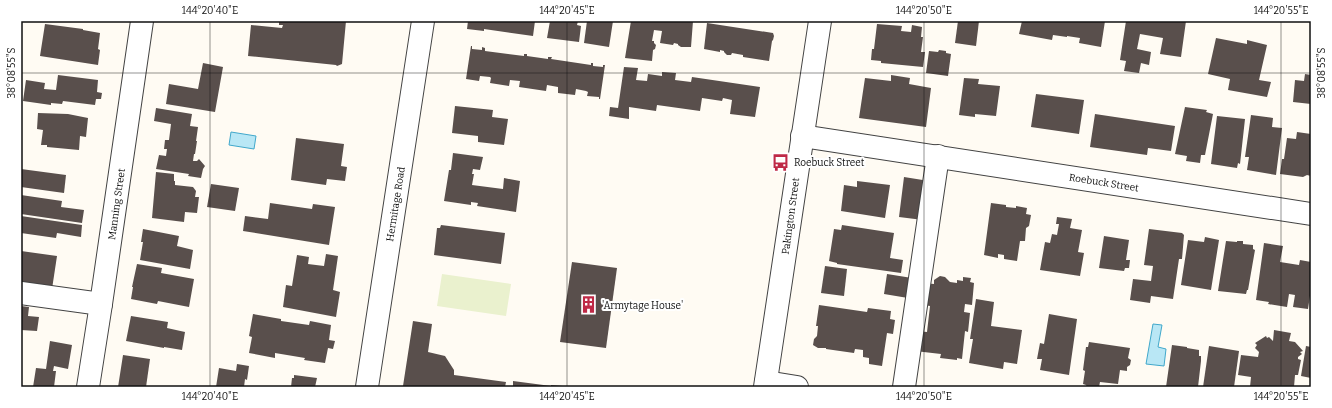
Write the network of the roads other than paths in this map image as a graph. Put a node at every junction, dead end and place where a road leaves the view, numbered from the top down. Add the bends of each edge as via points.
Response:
1 (142, 21) edge
2 (422, 21) edge
3 (820, 21) edge
4 (802, 136) junction
5 (938, 156) junction
6 (1311, 214) edge
7 (21, 293) edge
8 (101, 304) junction
9 (765, 385) edge
10 (88, 387) edge
11 (367, 387) edge
12 (797, 387) edge
13 (904, 387) edge

1 - 8 street, Manning Street
2 - 11 street, Hermitage Road
3 - 4 street, Pakington Street
4 - 5 street, Roebuck Street
4 - 9 street, Pakington Street
5 - 6 street, Roebuck Street
5 - 13 street
7 - 8 street
8 - 10 street, Manning Street
9 - 12 street

